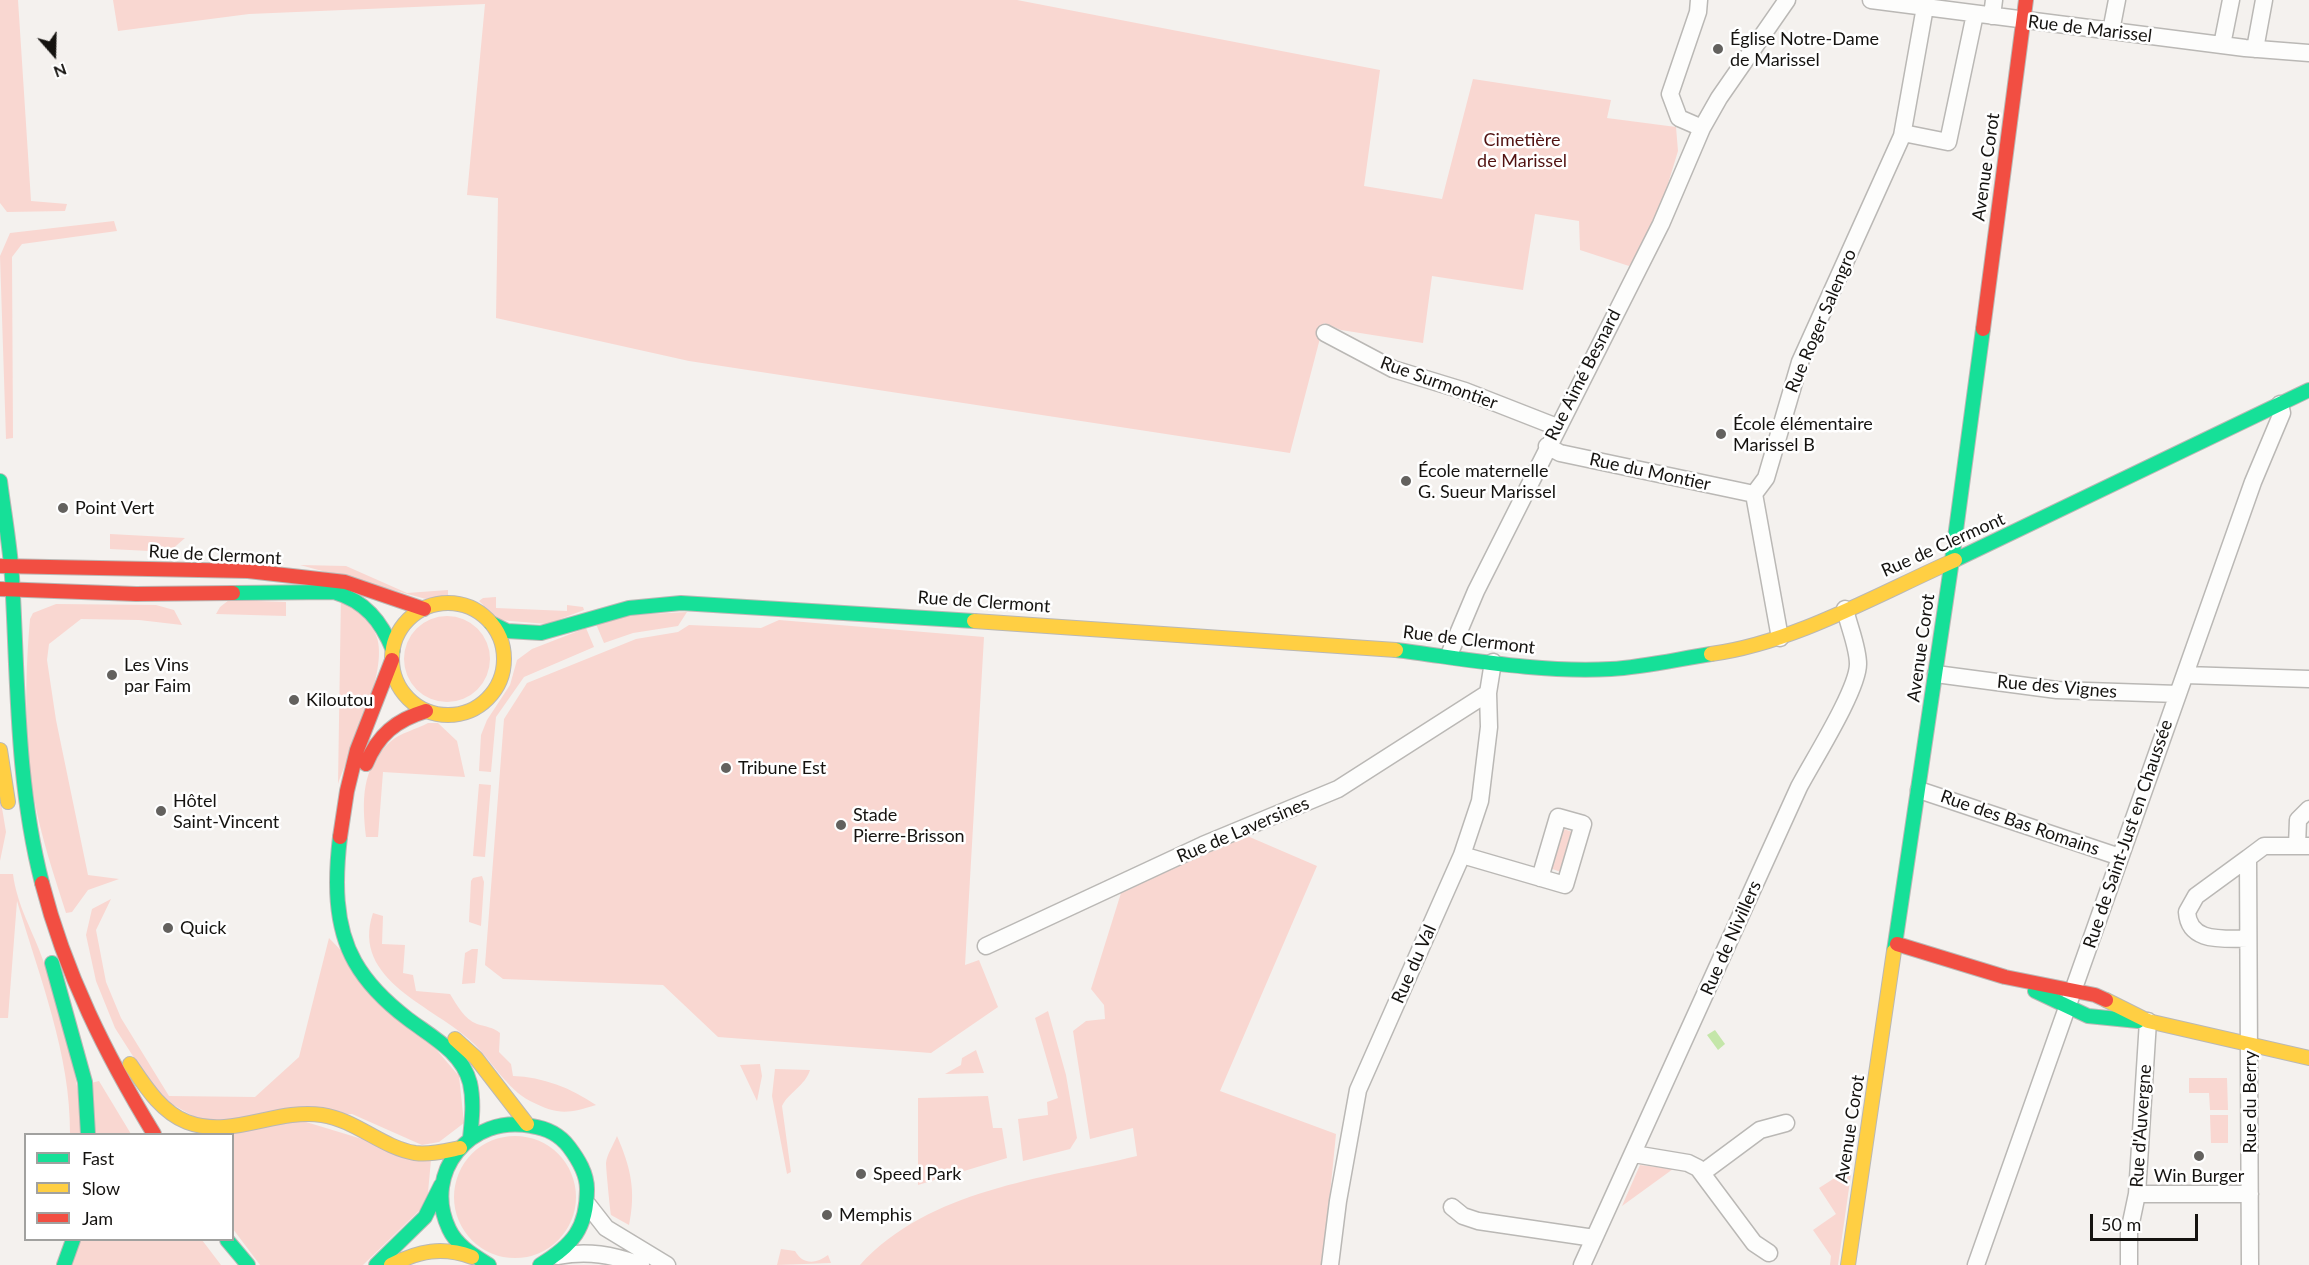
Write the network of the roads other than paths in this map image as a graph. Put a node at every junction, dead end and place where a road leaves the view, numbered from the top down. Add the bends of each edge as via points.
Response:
1 (1786, 0) edge
2 (1875, 0) edge
3 (2026, 0) edge
4 (2040, 0) edge
5 (2117, 0) edge
6 (2230, 0) edge
7 (2264, 0) edge
8 (1699, 2) edge
9 (1922, 4) edge
10 (1987, 10) edge
11 (2033, 25) junction
12 (2111, 31) junction
13 (2222, 45) junction
14 (2255, 49) junction
15 (2309, 53) edge
16 (1702, 128) junction
17 (1903, 133) junction
18 (1325, 333) dead end
19 (2309, 390) edge
20 (2280, 404) junction
21 (1557, 427) junction
22 (1547, 446) junction
23 (0, 481) edge
24 (1754, 494) junction
25 (1971, 537) dead end
26 (1968, 554) junction
27 (1952, 560) junction
28 (5, 565) edge
29 (1966, 573) dead end
30 (6, 589) edge
31 (64, 591) junction
32 (424, 609) junction
33 (1845, 609) junction
34 (491, 623) junction
35 (571, 625) junction
36 (1779, 638) junction
37 (14, 651) junction
38 (393, 655) junction
39 (1449, 655) junction
40 (1493, 662) junction
41 (503, 669) junction
42 (1947, 675) junction
43 (2185, 675) junction
44 (2309, 680) edge
45 (1488, 693) junction
46 (2178, 694) junction
47 (426, 711) junction
48 (0, 750) edge
49 (1929, 793) junction
50 (25, 799) junction
51 (2309, 809) edge
52 (11, 817) dead end
53 (2303, 846) edge
54 (1462, 855) junction
55 (2120, 857) junction
56 (2248, 858) junction
57 (1540, 878) dead end
58 (33, 904) dead end
59 (43, 933) junction
60 (2248, 939) junction
61 (1906, 943) junction
62 (986, 946) dead end
63 (1907, 966) dead end
64 (2005, 977) junction
65 (2073, 990) junction
66 (2067, 1006) junction
67 (2148, 1021) junction
68 (2249, 1045) junction
69 (2309, 1058) edge
70 (1786, 1123) dead end
71 (527, 1124) junction
72 (88, 1133) edge
73 (140, 1133) edge
74 (153, 1133) edge
75 (465, 1143) junction
76 (1634, 1154) junction
77 (1702, 1173) junction
78 (444, 1178) junction
79 (2137, 1194) junction
80 (2250, 1194) junction
81 (588, 1205) junction
82 (1452, 1207) dead end
83 (1594, 1238) junction
84 (72, 1241) edge
85 (215, 1241) edge
86 (229, 1241) edge
87 (1769, 1253) dead end
88 (557, 1256) junction
89 (476, 1258) junction
90 (64, 1265) edge
91 (233, 1265) edge
92 (248, 1265) edge
93 (376, 1265) edge
94 (391, 1265) edge
95 (489, 1265) edge
96 (540, 1265) edge
97 (641, 1265) edge
98 (667, 1265) edge
99 (1330, 1265) edge
100 (1582, 1265) edge
101 (1848, 1265) edge
102 (1976, 1265) edge
103 (2129, 1265) edge
104 (2250, 1265) edge

1 - 16 street, Rue Aimé Besnard
2 - 9 street, Rue de Marissel
3 - 11 main road, Avenue Corot
4 - 11 main road, Avenue Corot
5 - 12 street
6 - 13 street
7 - 14 street
8 - 16 street via 1670,94 1676,114
9 - 10 street, Rue de Marissel
9 - 17 street, Rue Roger Salengro
10 - 11 street, Rue de Marissel
10 - 17 street via 1948,142
11 - 12 street, Rue de Marissel
11 - 27 main road, Avenue Corot
12 - 13 street, Rue de Marissel
13 - 14 street, Rue de Marissel
14 - 15 street, Rue de Marissel
16 - 21 street, Rue Aimé Besnard via 1661,224
17 - 24 street, Rue Roger Salengro via 1800,362 1766,478
18 - 21 street, Rue Surmontier via 1393,369 1465,391
19 - 20 main road, Rue de Clermont
20 - 26 main road, Rue de Clermont
20 - 43 street, Rue de Saint-Just en Chaussée via 2282,413 2253,482
21 - 22 street, Rue Aimé Besnard
22 - 24 street, Rue du Montier via 1560,453
22 - 39 street, Rue Aimé Besnard
23 - 28 main road
24 - 36 street
25 - 26 main road
26 - 27 main road, Rue de Clermont
26 - 29 main road
27 - 33 main road, Rue de Clermont
27 - 42 main road, Avenue Corot
28 - 30 main road
28 - 32 main road, Rue de Clermont via 226,569 363,587
30 - 31 main road, Rue de Clermont
30 - 37 main road
31 - 37 main road via 49,595 30,609
31 - 38 main road, Rue de Clermont via 334,592 352,597 366,608 383,629
32 - 34 main road via 441,604 460,605 475,610
32 - 38 main road via 405,623
33 - 36 main road, Rue de Clermont
33 - 76 street, Rue de Nivillers via 1858,659 1857,671 1799,787
34 - 35 main road, Rue de Clermont via 506,631 526,634
34 - 41 main road via 501,642
35 - 39 main road, Rue de Clermont via 630,608 698,603
35 - 41 main road, Rue de Clermont via 520,647
36 - 40 main road, Rue de Clermont via 1747,649 1608,669
37 - 50 main road
38 - 47 main road via 394,673 402,690
38 - 75 main road via 358,749 346,794 339,877 340,920 349,950 368,984 448,1048 465,1070 472,1101
39 - 40 main road, Rue de Clermont
40 - 45 street, Rue du Val
41 - 47 main road via 496,689 478,707 454,715
42 - 46 street, Rue des Vignes via 2057,690
42 - 49 main road, Avenue Corot
43 - 44 street
43 - 46 street, Rue de Saint-Just en Chaussée
45 - 54 street, Rue du Val via 1490,718 1483,791
45 - 62 street, Rue de Laversines via 1338,789 1203,845
46 - 55 street, Rue de Saint-Just en Chaussée
47 - 71 main road via 388,728 372,748 364,769 348,881 352,929 361,954 382,983 468,1050
48 - 52 main road
49 - 55 street, Rue des Bas Romains
49 - 61 main road, Avenue Corot
50 - 74 main road via 44,888 69,965 113,1063
50 - 75 main road via 63,916 97,1000 140,1078 168,1112 188,1123 222,1129 289,1115 321,1114 351,1123 409,1154 430,1155
51 - 53 street via 2298,820
53 - 56 street via 2264,846
54 - 57 street
54 - 99 street, Rue du Val via 1358,1090
55 - 65 street, Rue de Saint-Just en Chaussée
56 - 60 street, Rue du Berry
56 - 60 street via 2196,896 2187,912 2191,928 2203,936
58 - 59 main road
59 - 72 main road via 81,1063 87,1091
59 - 73 main road via 102,1066
60 - 68 street, Rue du Berry
61 - 63 main road, Avenue Corot
61 - 64 main road
61 - 101 main road, Avenue Corot
64 - 65 main road
64 - 66 main road
65 - 66 street, Rue de Saint-Just en Chaussée
65 - 67 main road via 2095,995
66 - 67 main road via 2099,1018
66 - 102 street, Rue de Saint-Just en Chaussée
67 - 68 main road
67 - 79 street, Rue d'Auvergne
68 - 69 main road
68 - 80 street, Rue du Berry
70 - 77 street via 1760,1130
71 - 75 main road via 497,1125
71 - 81 main road via 556,1136 574,1153 586,1180
75 - 78 main road
76 - 77 street via 1688,1163
76 - 83 street, Rue de Nivillers
77 - 87 street via 1754,1243
78 - 89 main road via 441,1201 447,1224 458,1243
78 - 93 main road via 425,1217
79 - 80 street
79 - 103 street, Rue d'Auvergne via 2131,1216
80 - 104 street, Rue du Berry
81 - 88 main road via 576,1236
81 - 98 street via 606,1228
82 - 83 street via 1478,1221
83 - 100 street, Rue de Nivillers
84 - 90 main road
85 - 91 main road
86 - 92 main road
88 - 96 main road
88 - 97 street via 598,1253
89 - 94 main road via 439,1248 420,1251
89 - 95 main road

